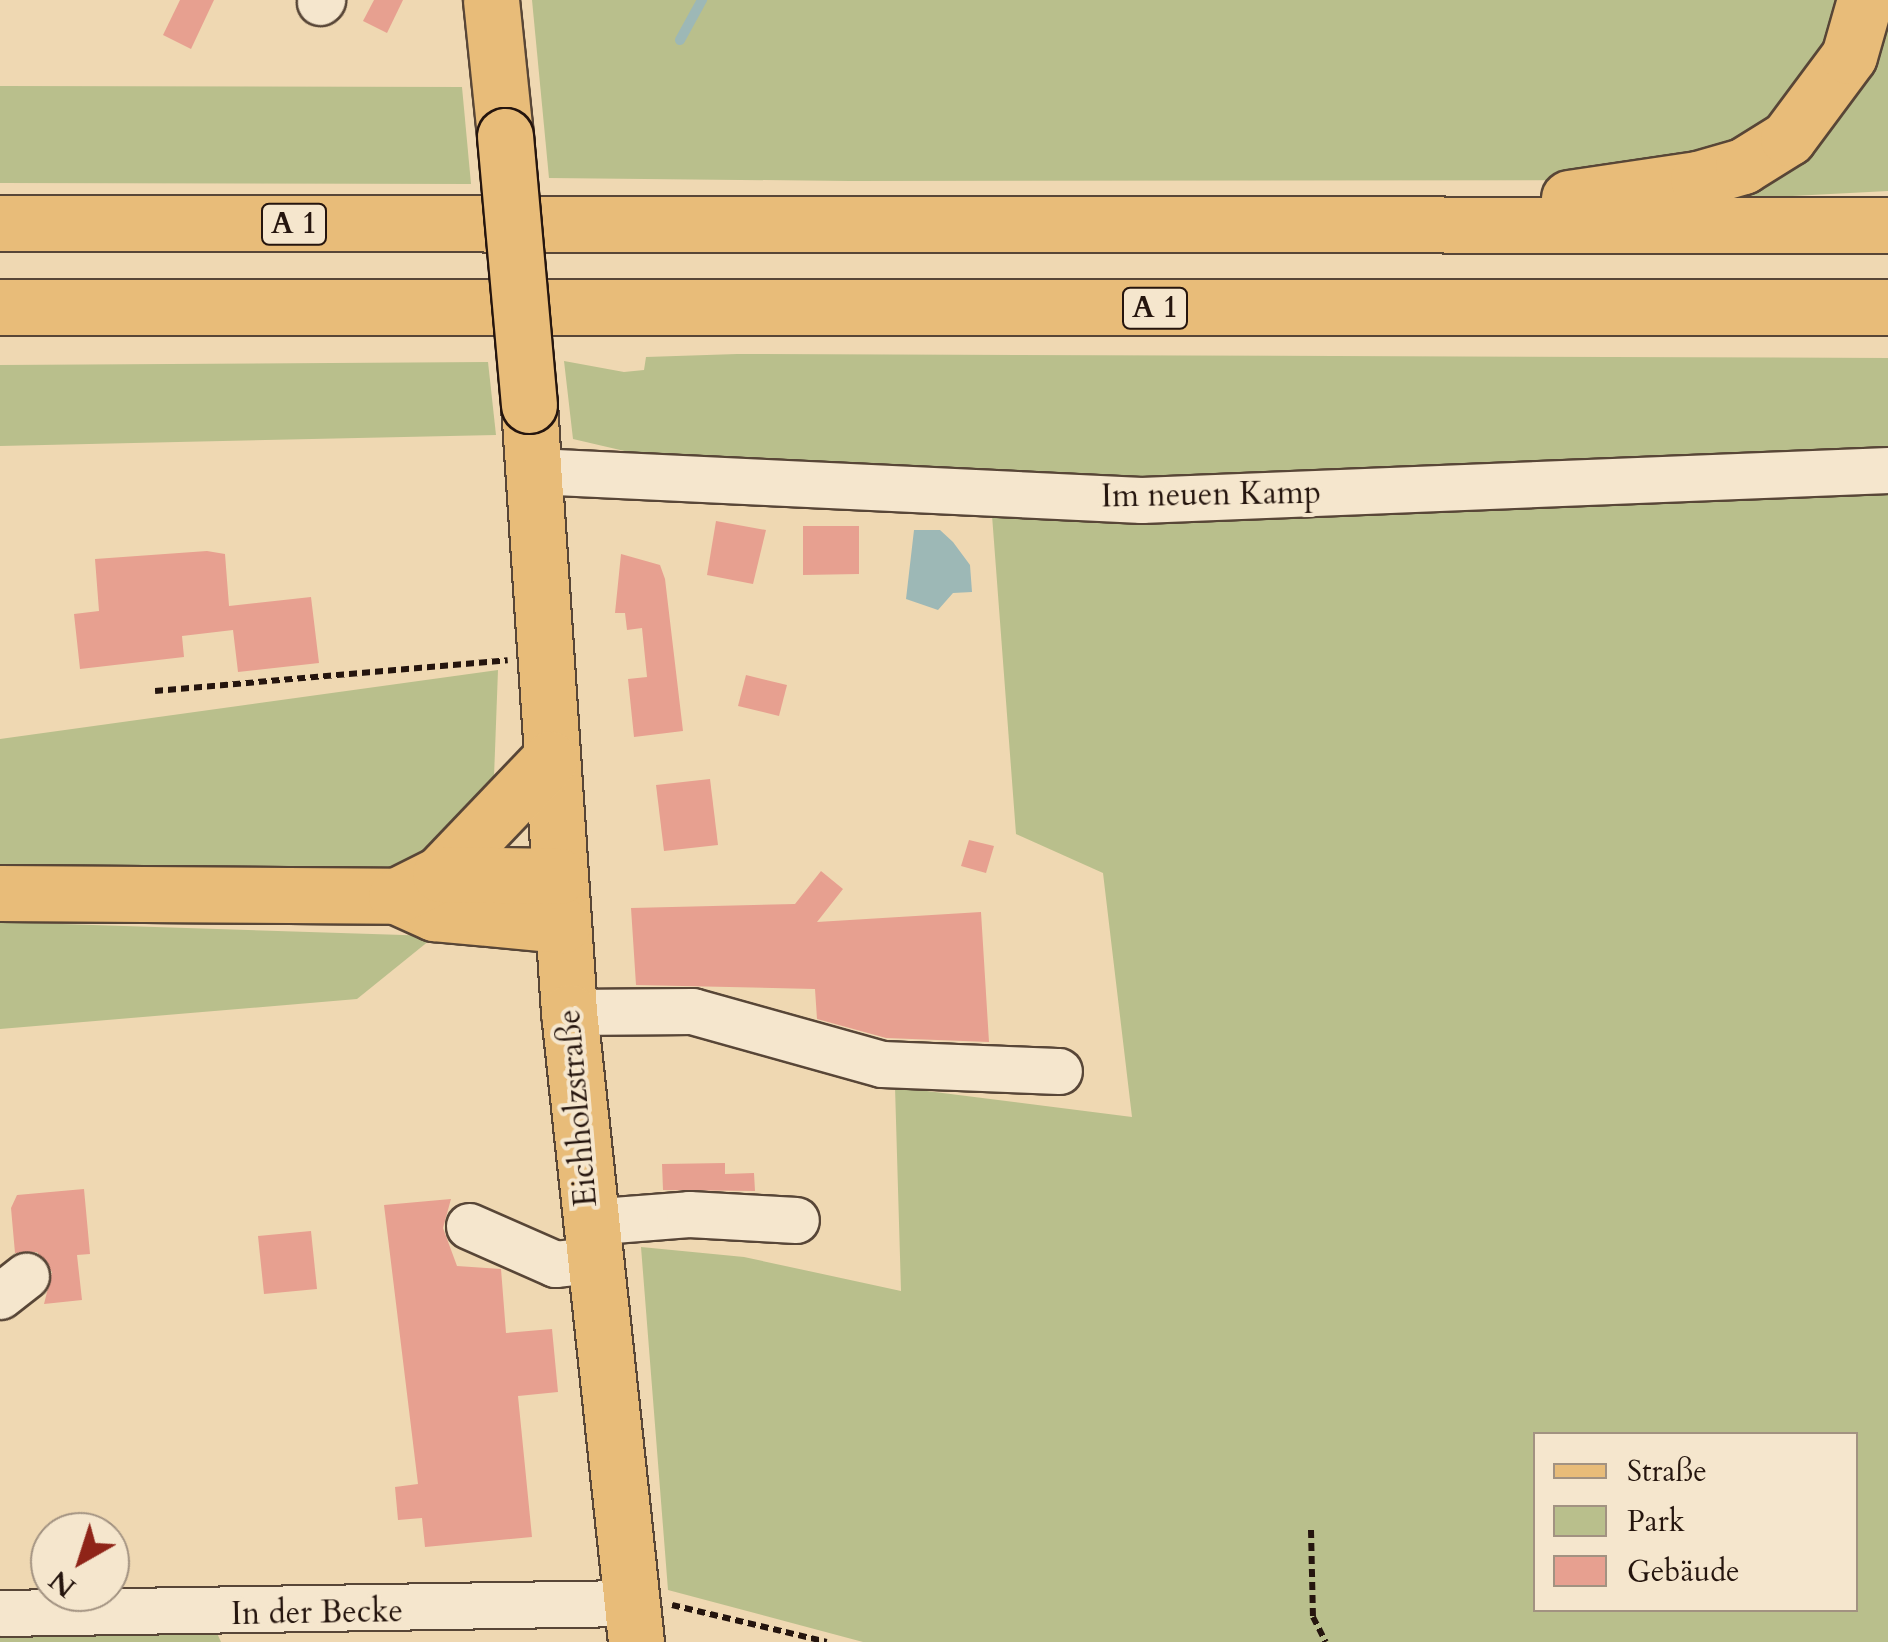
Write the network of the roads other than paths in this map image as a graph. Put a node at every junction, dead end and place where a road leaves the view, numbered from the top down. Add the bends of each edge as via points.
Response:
1 (1865, 0) edge
2 (492, 12) edge
3 (0, 223) edge
4 (1888, 225) edge
5 (1402, 226) junction
6 (0, 307) edge
7 (1888, 307) edge
8 (1888, 470) edge
9 (535, 471) junction
10 (550, 759) junction
11 (418, 885) junction
12 (0, 894) edge
13 (560, 901) junction
14 (569, 1012) junction
15 (1058, 1071) dead end
16 (796, 1220) dead end
17 (468, 1226) dead end
18 (589, 1241) junction
19 (0, 1612) edge
20 (635, 1622) edge
21 (552, 1625) edge

1 - 5 main road via 1850,56 1821,104 1743,166
2 - 9 main road, Eichholzstraße, bridge
3 - 5 main road, A 1
4 - 5 main road, A 1
6 - 7 main road, A 1
8 - 9 street, Im neuen Kamp via 1141,500
9 - 10 main road, Eichholzstraße
10 - 11 main road
10 - 13 main road, Eichholzstraße
11 - 12 main road
11 - 13 main road
13 - 14 main road, Eichholzstraße
14 - 15 street via 692,1011 882,1064
14 - 18 main road, Eichholzstraße
16 - 18 street via 689,1214
17 - 18 street via 554,1264
18 - 20 main road, Eichholzstraße
19 - 21 street, In der Becke
20 - 21 street, In der Becke

